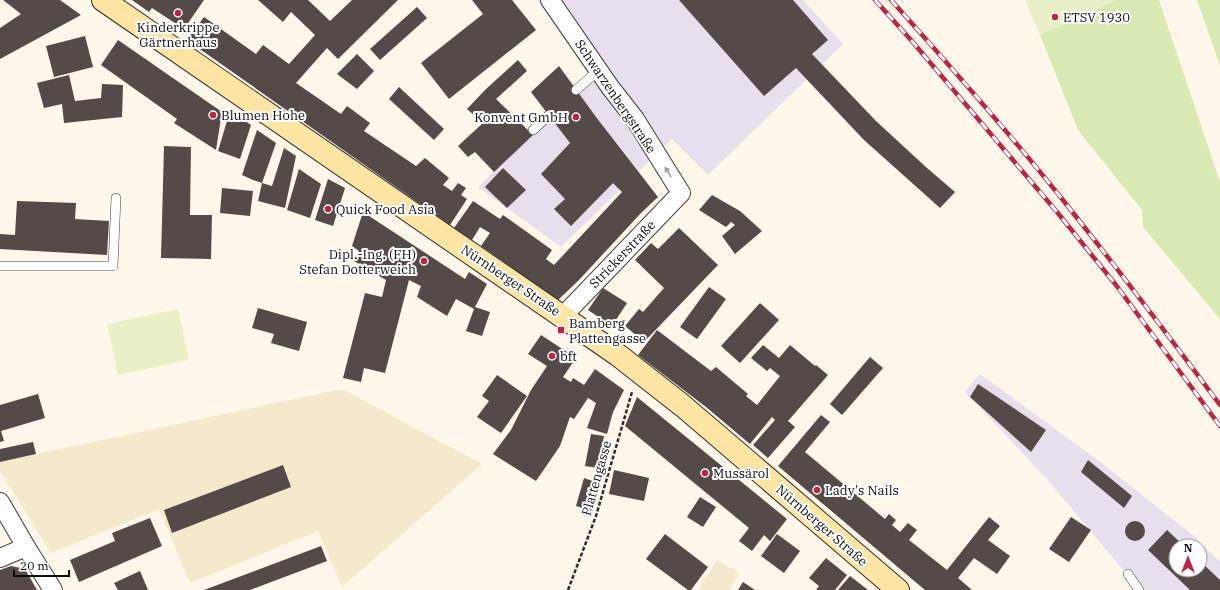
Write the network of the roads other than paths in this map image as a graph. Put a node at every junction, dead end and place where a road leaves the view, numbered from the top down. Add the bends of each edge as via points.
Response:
1 (103, 0) edge
2 (550, 0) edge
3 (599, 70) junction
4 (576, 90) dead end
5 (549, 116) dead end
6 (533, 130) dead end
7 (681, 193) joint
8 (116, 198) dead end
9 (0, 266) edge
10 (563, 316) junction
11 (0, 502) edge
12 (26, 547) junction
13 (0, 558) edge
14 (1128, 574) dead end
15 (53, 590) edge
16 (898, 590) edge
17 (1139, 590) edge

1 - 10 street, Nürnberger Straße
2 - 3 street, Schwarzenbergstraße
3 - 4 lane
7 -> 3 street, Schwarzenbergstraße
5 - 6 lane
7 - 10 street, Strickerstraße
8 - 9 lane via 113,266
10 - 16 street, Nürnberger Straße via 689,410
11 - 12 street
12 - 13 street
12 - 15 street
14 - 17 lane

